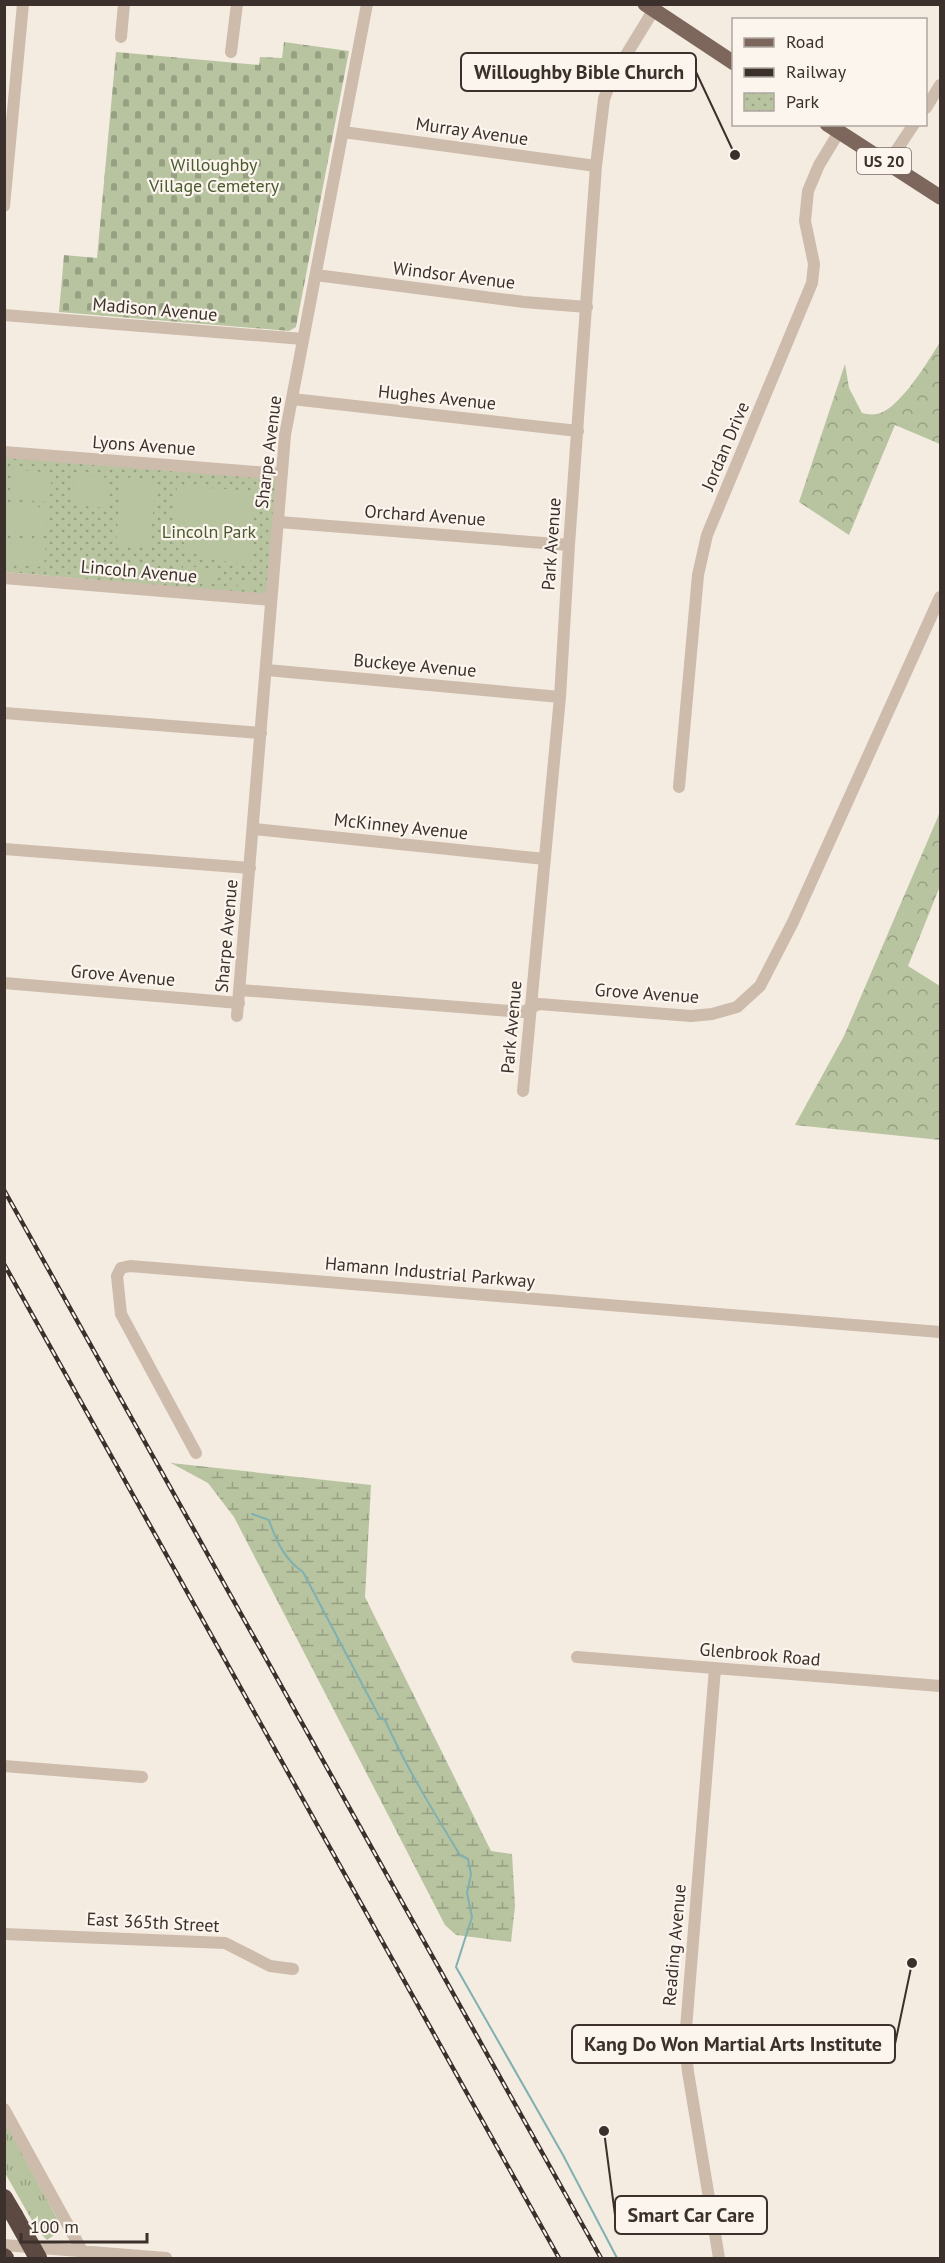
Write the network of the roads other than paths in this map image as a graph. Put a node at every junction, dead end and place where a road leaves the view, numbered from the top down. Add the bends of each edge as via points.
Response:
1 (22, 4) edge
2 (124, 4) edge
3 (237, 4) edge
4 (367, 4) edge
5 (649, 8) edge
6 (121, 37) dead end
7 (231, 52) dead end
8 (732, 62) edge
9 (940, 86) edge
10 (927, 106) edge
11 (913, 126) edge
12 (833, 128) edge
13 (343, 132) junction
14 (888, 163) junction
15 (596, 166) junction
16 (940, 197) edge
17 (4, 206) edge
18 (316, 275) junction
19 (587, 307) junction
20 (4, 315) edge
21 (303, 339) junction
22 (292, 399) junction
23 (578, 431) junction
24 (4, 452) edge
25 (282, 474) junction
26 (279, 522) junction
27 (569, 544) junction
28 (4, 578) edge
29 (940, 597) edge
30 (271, 600) junction
31 (267, 670) junction
32 (560, 697) junction
33 (4, 713) edge
34 (261, 733) junction
35 (679, 787) dead end
36 (254, 829) junction
37 (4, 849) edge
38 (545, 859) junction
39 (250, 868) junction
40 (4, 983) edge
41 (240, 990) junction
42 (239, 1003) junction
43 (531, 1009) junction
44 (237, 1016) dead end
45 (524, 1092) dead end
46 (940, 1332) edge
47 (196, 1453) dead end
48 (577, 1657) dead end
49 (715, 1668) junction
50 (940, 1686) edge
51 (4, 1766) edge
52 (142, 1777) dead end
53 (4, 1934) edge
54 (293, 1969) dead end
55 (4, 2109) edge
56 (4, 2198) edge
57 (4, 2245) edge
58 (83, 2255) edge
59 (38, 2259) edge
60 (166, 2259) edge
61 (719, 2259) edge

1 - 17 street
2 - 6 street
3 - 7 street
4 - 13 street, Sharpe Avenue
5 - 8 main road
5 - 15 street, Park Avenue via 604,99
9 - 10 street
11 - 14 street
12 - 14 main road, US 20
12 - 35 street, Jordan Drive via 808,191 805,221 814,264 812,283 707,535 698,575
13 - 15 street, Murray Avenue
13 - 18 street, Sharpe Avenue
14 - 16 main road, US 20
15 - 19 street, Park Avenue
18 - 19 street, Windsor Avenue
18 - 21 street, Sharpe Avenue
19 - 23 street, Park Avenue
20 - 21 street, Madison Avenue
21 - 22 street, Sharpe Avenue
22 - 23 street, Hughes Avenue
22 - 25 street, Sharpe Avenue
23 - 27 street, Park Avenue
24 - 25 street, Lyons Avenue
25 - 26 street, Sharpe Avenue
26 - 27 street, Orchard Avenue
26 - 30 street, Sharpe Avenue
27 - 32 street, Park Avenue
28 - 30 street, Lincoln Avenue
29 - 43 street, Grove Avenue via 760,987 737,1007 712,1014 691,1016 539,1004
30 - 31 street, Sharpe Avenue
31 - 32 street, Buckeye Avenue
31 - 34 street, Sharpe Avenue
32 - 38 street, Park Avenue
33 - 34 street
34 - 36 street, Sharpe Avenue
36 - 38 street, McKinney Avenue
36 - 39 street, Sharpe Avenue
37 - 39 street
38 - 43 street, Park Avenue
39 - 41 street, Sharpe Avenue
40 - 42 street, Grove Avenue
41 - 42 street, Sharpe Avenue
41 - 43 street, Grove Avenue via 523,1012
42 - 44 street, Sharpe Avenue
43 - 45 street, Park Avenue
46 - 47 street, Hamann Industrial Parkway via 237,1274 121,1268 117,1276 121,1314
48 - 49 street, Glenbrook Road
49 - 50 street, Glenbrook Road
49 - 61 street, Reading Avenue via 685,2040
51 - 52 street
53 - 54 street, East 365th Street via 225,1943 270,1966
55 - 58 street
56 - 59 highway, bridge
57 - 58 street
58 - 60 street

